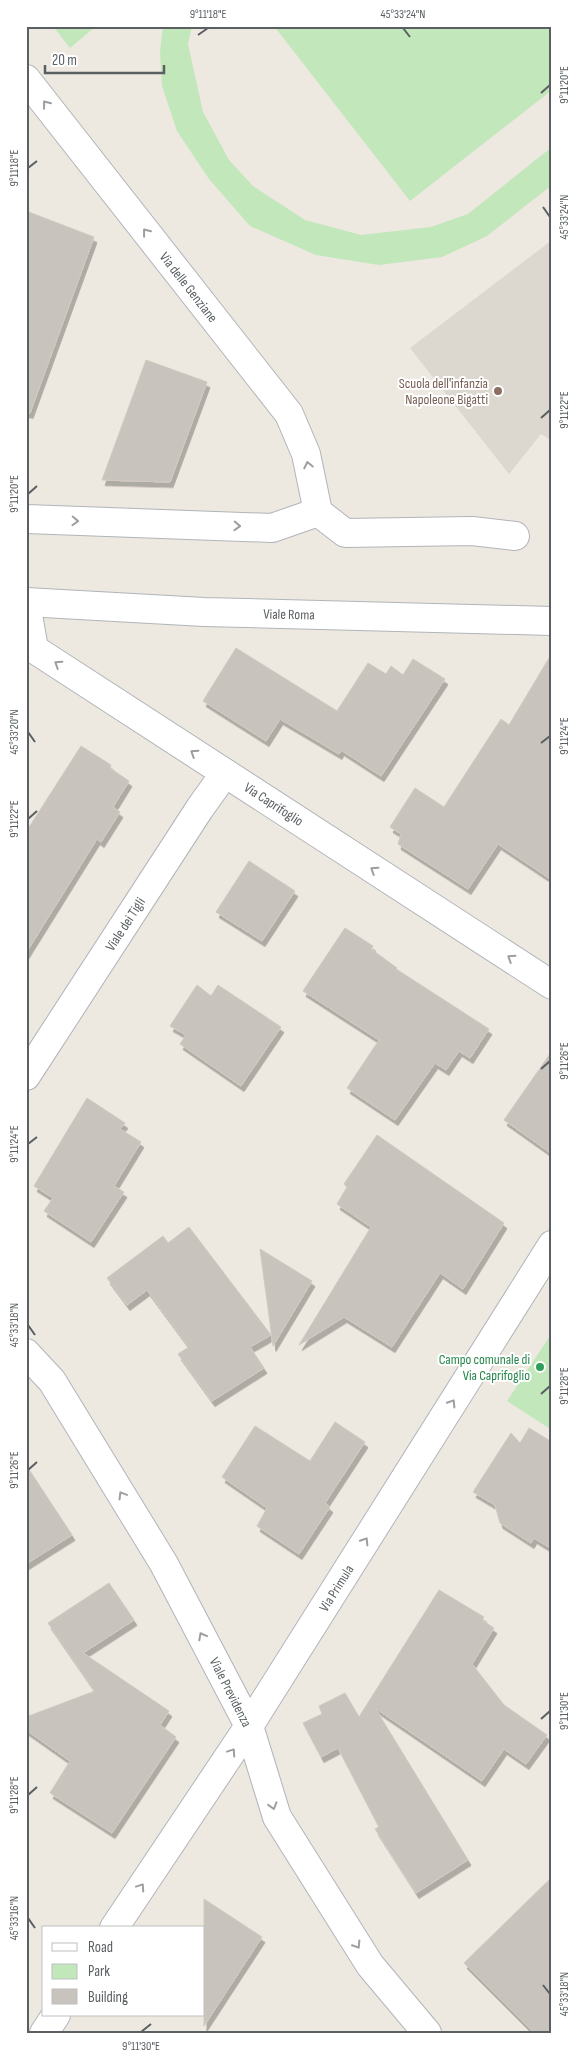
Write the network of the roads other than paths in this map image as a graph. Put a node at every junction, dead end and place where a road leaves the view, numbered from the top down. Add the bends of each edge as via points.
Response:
1 (26, 79) edge
2 (318, 512) junction
3 (26, 520) edge
4 (515, 536) dead end
5 (26, 603) edge
6 (552, 621) edge
7 (225, 773) junction
8 (552, 984) edge
9 (26, 1076) edge
10 (552, 1245) edge
11 (26, 1353) edge
12 (249, 1726) junction
13 (115, 1926) edge
14 (55, 2016) edge
15 (44, 2033) edge
16 (427, 2033) edge

2 -> 1 street, Via delle Genziane via 306,454 289,414
3 -> 2 street via 272,528
2 - 4 street via 345,532 472,531
5 - 6 street, Viale Roma via 204,612
7 -> 5 street, Via Caprifoglio via 34,648
8 -> 7 street, Via Caprifoglio
7 - 9 street, Viale dei Tigli
12 -> 10 street, Via Primula
12 -> 11 street, Viale Previdenza via 164,1564 52,1381
13 -> 12 street, Via Primula
12 -> 16 street, Viale Previdenza via 277,1817 370,1966
14 - 15 street

